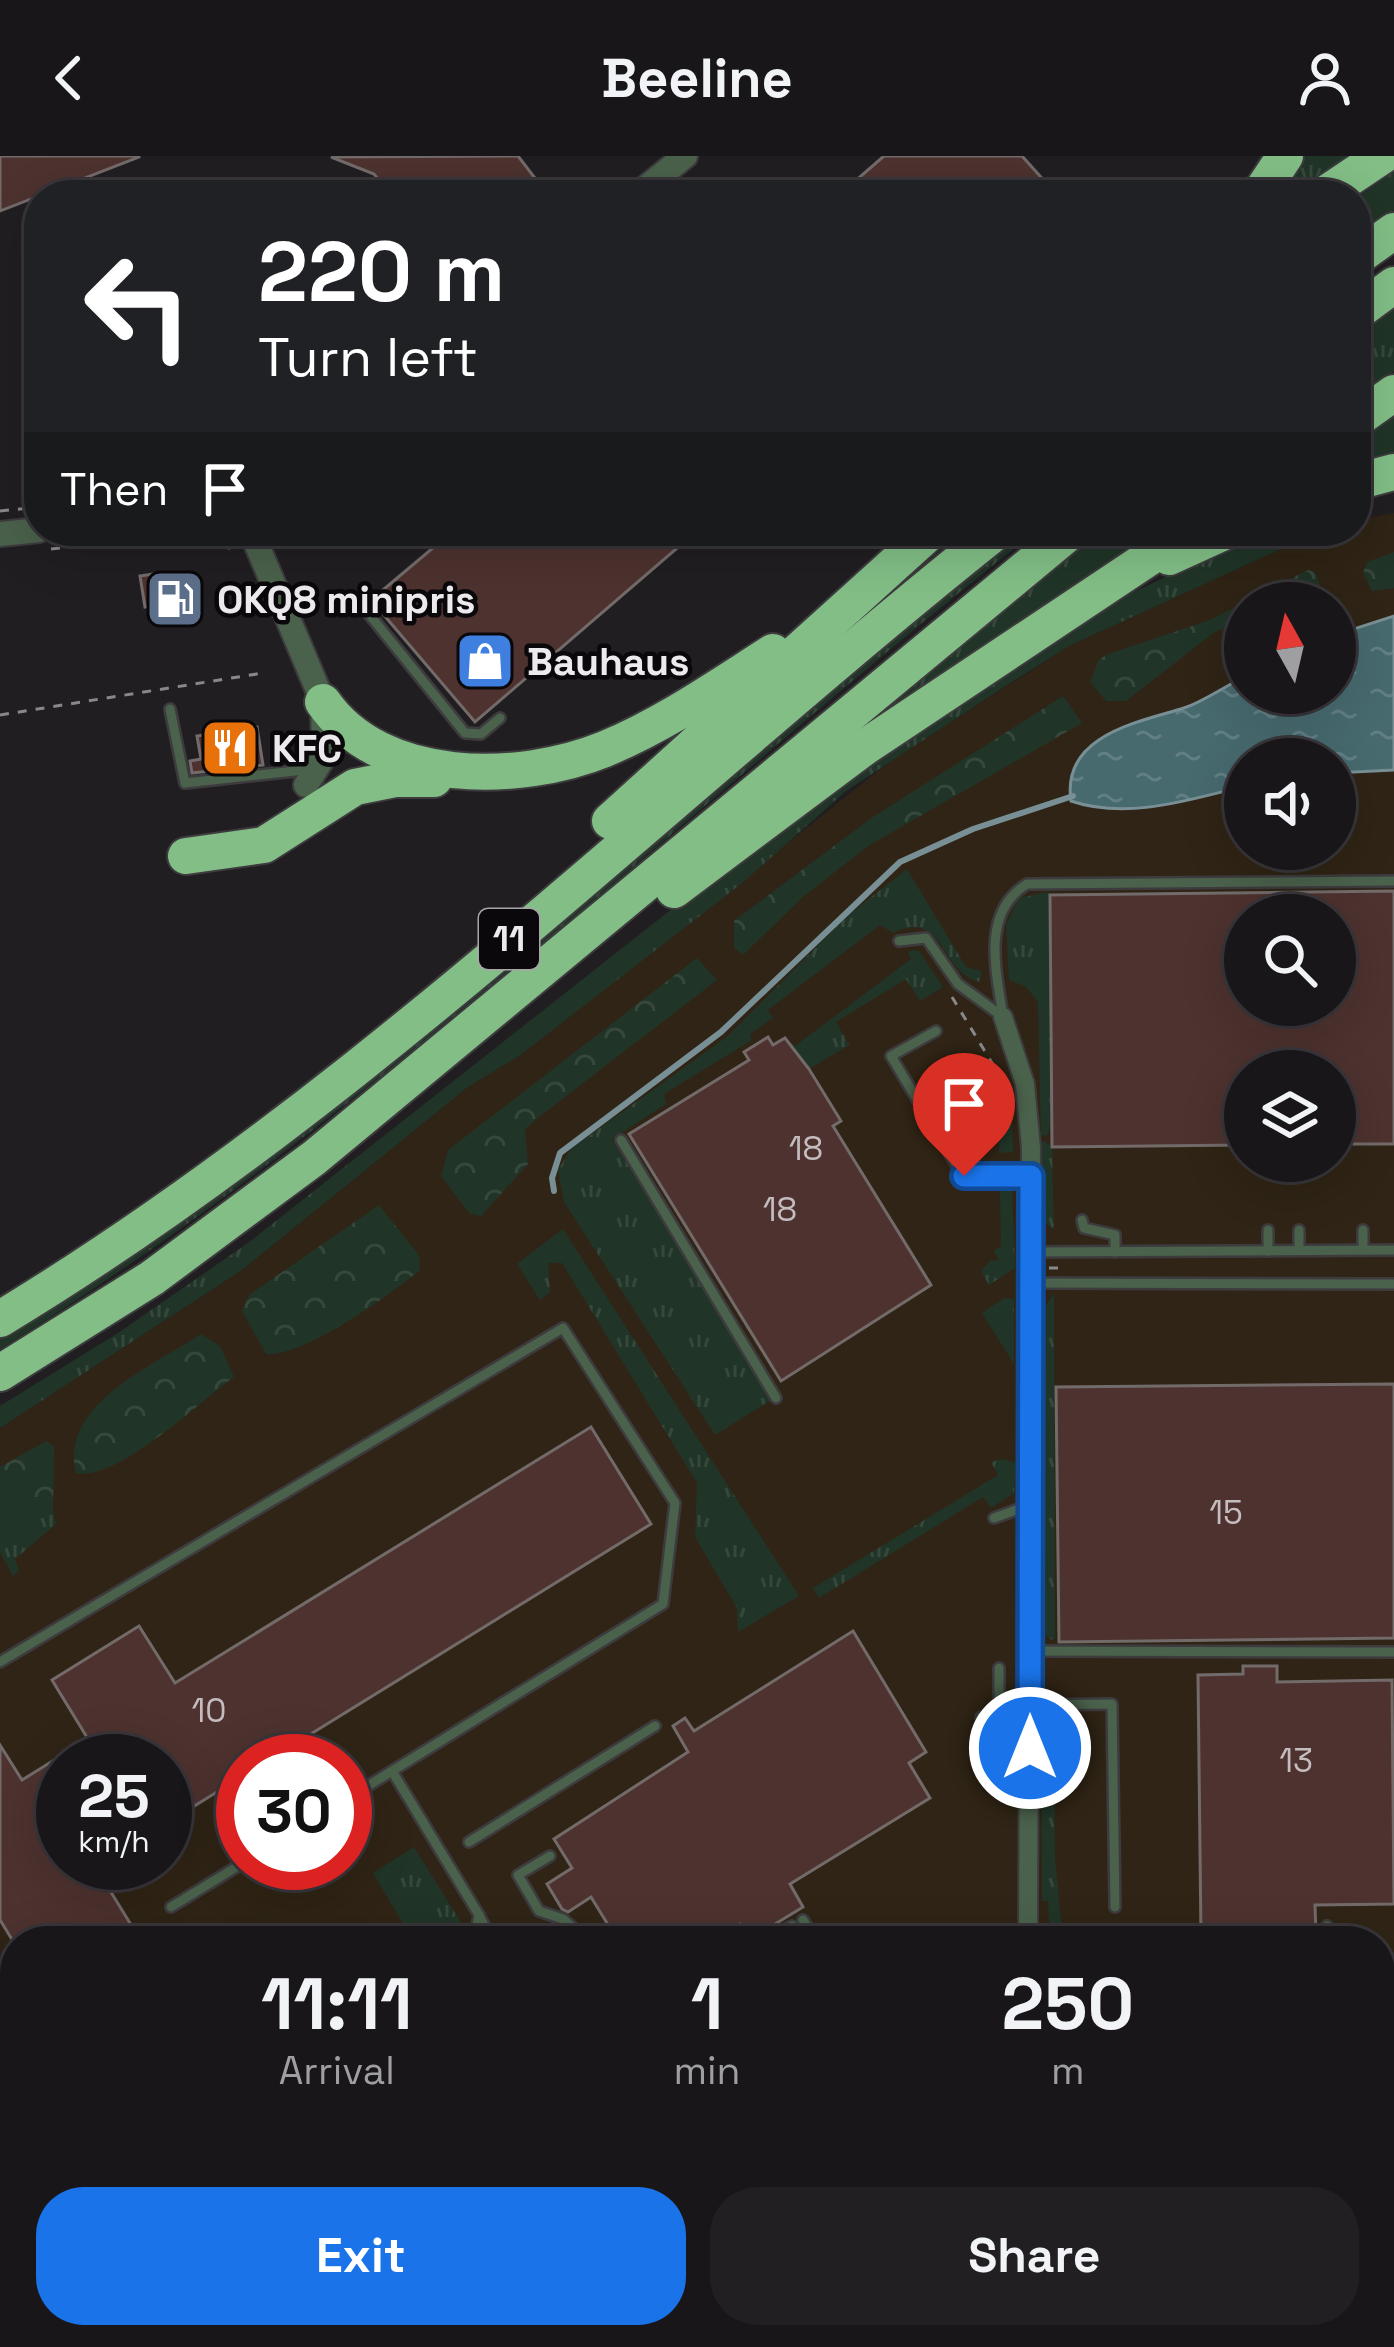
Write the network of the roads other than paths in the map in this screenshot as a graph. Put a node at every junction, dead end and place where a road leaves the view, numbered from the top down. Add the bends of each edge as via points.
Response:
1 (685, 156) edge
2 (1382, 156) edge
3 (655, 180) edge
4 (1346, 180) edge
5 (257, 546) edge
6 (908, 546) edge
7 (915, 546) edge
8 (979, 546) edge
9 (1053, 546) edge
10 (1168, 546) edge
11 (1195, 546) edge
12 (1117, 583) junction
13 (867, 592) junction
14 (356, 598) dead end
15 (323, 702) junction
16 (170, 709) dead end
17 (500, 718) dead end
18 (556, 765) junction
19 (305, 777) joint
20 (186, 856) dead end
21 (1394, 881) edge
22 (899, 941) dead end
23 (1003, 1017) junction
24 (936, 1030) dead end
25 (442, 1056) junction
26 (621, 1140) dead end
27 (1031, 1176) junction
28 (1082, 1220) dead end
29 (1363, 1229) dead end
30 (1268, 1230) dead end
31 (1299, 1230) dead end
32 (1299, 1250) junction
33 (1363, 1250) junction
34 (1394, 1250) edge
35 (1268, 1251) junction
36 (1030, 1252) junction
37 (1115, 1252) junction
38 (1030, 1283) junction
39 (1199, 1283) junction
40 (1361, 1284) junction
41 (1394, 1284) edge
42 (1361, 1297) dead end
43 (1200, 1298) dead end
44 (0, 1315) edge
45 (0, 1373) edge
46 (776, 1398) dead end
47 (1030, 1506) junction
48 (994, 1518) dead end
49 (1031, 1651) junction
50 (1394, 1652) edge
51 (0, 1662) edge
52 (999, 1668) dead end
53 (1030, 1705) junction
54 (981, 1717) dead end
55 (655, 1726) dead end
56 (1030, 1748) junction
57 (392, 1771) junction
58 (1030, 1774) junction
59 (372, 1783) edge
60 (469, 1842) dead end
61 (550, 1856) dead end
62 (216, 1879) edge
63 (171, 1907) dead end
64 (1115, 1907) dead end
65 (479, 1915) junction
66 (803, 1920) dead end
67 (477, 1926) edge
68 (484, 1926) edge
69 (570, 1926) edge
70 (807, 1926) edge
71 (1028, 1926) edge

1 - 3 street
2 - 4 highway
5 - 15 street
6 - 13 highway
7 - 13 highway
8 - 44 highway, 11 via 344,1077 178,1201
9 - 25 highway, 11
10 - 12 highway
11 - 12 highway
12 - 25 highway via 865,747 564,979
13 - 18 highway via 658,724
13 - 44 highway via 340,1061
14 - 17 lane via 465,733 481,734
15 - 18 highway via 361,741 400,759 478,770
15 - 19 street via 323,757
16 - 19 lane via 185,783
18 - 20 highway via 488,781 369,783 264,845
21 - 23 lane via 1027,884 1005,898 996,922
22 - 23 lane via 926,938 958,984
23 - 27 street via 1025,1084
24 - 27 lane via 891,1056 964,1176
25 - 45 highway, 11 via 152,1279
26 - 46 lane
27 - 36 street
28 - 37 lane via 1084,1228 1115,1235
29 - 33 lane
30 - 35 lane
31 - 32 lane
32 - 33 lane
32 - 35 lane
33 - 34 lane
35 - 37 lane
36 - 37 lane
36 - 38 street
38 - 39 lane
38 - 47 street
39 - 40 lane
39 - 43 lane
40 - 41 lane
40 - 42 lane
47 - 48 lane
47 - 49 street
49 - 50 lane
49 - 53 street
51 - 57 lane via 563,1328 675,1503 663,1604
52 - 56 lane via 1000,1722 1015,1743
53 - 56 street
53 - 64 lane via 1112,1704
54 - 58 lane via 999,1751
55 - 60 lane
56 - 58 street
57 - 59 lane
57 - 65 lane
58 - 71 street
61 - 69 lane via 518,1875 539,1911
62 - 63 lane
65 - 67 lane
65 - 68 lane
66 - 70 lane

